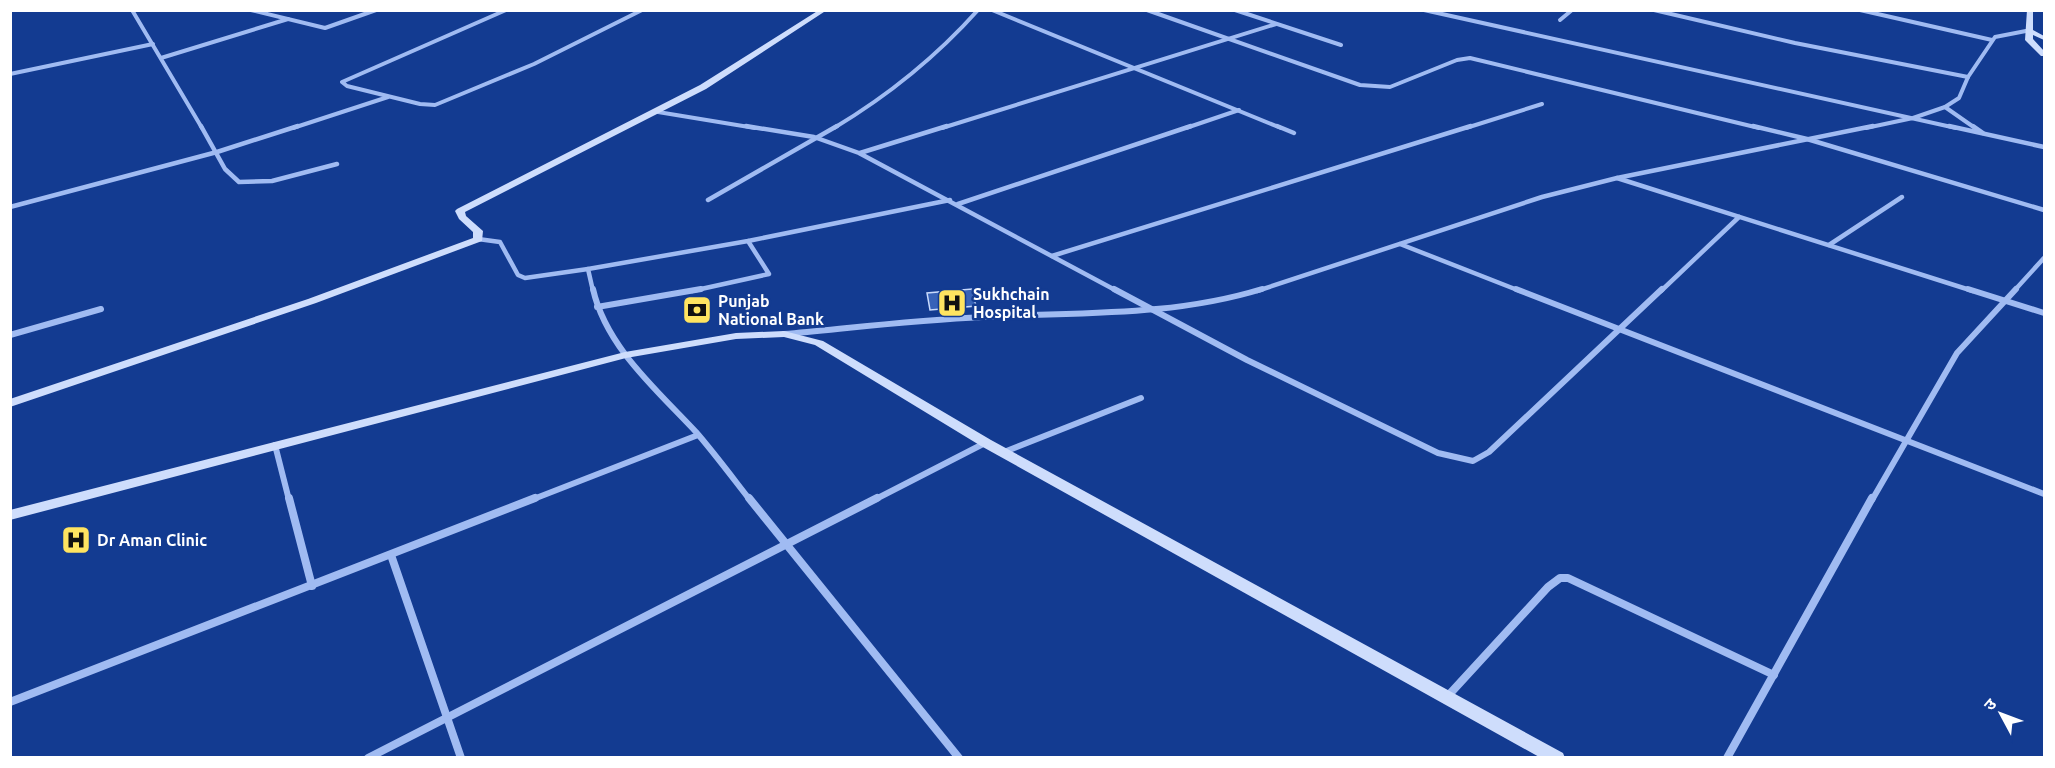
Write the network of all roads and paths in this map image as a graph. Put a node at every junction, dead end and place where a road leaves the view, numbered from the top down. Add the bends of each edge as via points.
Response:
1 (132, 10) edge
2 (251, 10) edge
3 (376, 10) edge
4 (506, 10) edge
5 (642, 10) edge
6 (824, 10) edge
7 (978, 10) edge
8 (992, 10) edge
9 (1147, 10) edge
10 (1234, 10) edge
11 (1424, 10) edge
12 (1572, 10) edge
13 (1654, 10) edge
14 (1860, 10) edge
15 (2030, 10) edge
16 (288, 20) junction
17 (1560, 20) dead end
18 (1276, 24) junction
19 (2031, 31) junction
20 (2044, 32) edge
21 (2044, 38) edge
22 (1229, 39) junction
23 (1992, 40) junction
24 (153, 44) junction
25 (1341, 45) dead end
26 (2044, 54) edge
27 (161, 58) junction
28 (1138, 68) junction
29 (10, 74) edge
30 (1968, 77) junction
31 (389, 96) junction
32 (1542, 104) dead end
33 (1945, 107) junction
34 (1239, 110) junction
35 (658, 112) junction
36 (1912, 118) junction
37 (1294, 133) dead end
38 (1986, 135) junction
39 (814, 137) junction
40 (1807, 139) junction
41 (2044, 147) edge
42 (217, 152) junction
43 (859, 153) junction
44 (337, 164) dead end
45 (1617, 178) junction
46 (1902, 197) dead end
47 (708, 200) dead end
48 (950, 200) junction
49 (958, 204) junction
50 (10, 207) edge
51 (2044, 210) edge
52 (1739, 217) junction
53 (478, 239) junction
54 (748, 241) junction
55 (1400, 244) junction
56 (1829, 245) junction
57 (1052, 256) junction
58 (2044, 258) edge
59 (588, 269) junction
60 (2005, 301) junction
61 (597, 307) junction
62 (101, 309) dead end
63 (1150, 311) junction
64 (2044, 313) edge
65 (1622, 330) junction
66 (784, 334) junction
67 (10, 335) edge
68 (626, 354) junction
69 (1141, 398) dead end
70 (10, 403) edge
71 (698, 435) junction
72 (1905, 440) junction
73 (986, 443) junction
74 (275, 445) junction
75 (1003, 453) junction
76 (2044, 494) edge
77 (10, 515) edge
78 (787, 545) junction
79 (391, 555) junction
80 (312, 586) junction
81 (1773, 675) junction
82 (1446, 698) junction
83 (10, 702) edge
84 (447, 718) junction
85 (368, 758) edge
86 (461, 758) edge
87 (959, 758) edge
88 (1557, 758) edge
89 (1727, 758) edge

1 - 24 street
2 - 16 street
3 - 16 street via 325,28
4 - 31 street via 342,82
5 - 31 street via 448,101 427,105
6 - 35 street
7 - 39 street via 960,33 882,99
8 - 28 street
9 - 22 street
10 - 18 street
11 - 36 street
12 - 17 street
13 - 30 street
14 - 23 street
15 - 19 street
16 - 27 street
18 - 22 street
18 - 25 street
19 - 20 street
19 - 21 street
19 - 23 street via 2005,33
19 - 26 street via 2029,40
22 - 28 street
22 - 40 street via 1360,85 1390,87 1470,58
23 - 30 street
24 - 27 street
24 - 29 street
27 - 42 street
28 - 34 street
28 - 43 street
30 - 33 street via 1959,98
31 - 42 street
32 - 57 street
33 - 36 street
33 - 38 street
34 - 37 street
34 - 49 street
35 - 39 street
35 - 53 street via 460,211 478,231
36 - 38 street
36 - 40 street
38 - 41 street
39 - 43 street
39 - 47 street
40 - 45 street
40 - 51 street
42 - 44 street via 222,165 240,183 264,182
42 - 50 street
43 - 48 street
45 - 52 street
45 - 55 street via 1542,197
46 - 56 street
48 - 49 street
48 - 54 street
49 - 57 street
52 - 56 street
52 - 65 street
53 - 59 street via 500,242 519,275 525,278
53 - 70 street via 312,301
54 - 59 street
54 - 61 street via 769,274
55 - 63 street via 1221,302
55 - 65 street
56 - 60 street
57 - 63 street
58 - 60 street
59 - 61 street
60 - 64 street
60 - 72 street via 1958,353
61 - 68 street
62 - 67 street
63 - 65 street via 1438,453 1473,460 1489,452
63 - 66 street via 981,317
65 - 72 street
66 - 68 street via 736,336
66 - 73 street via 819,343
68 - 71 street
68 - 74 street
69 - 75 street
71 - 78 street
71 - 79 street
72 - 76 street
72 - 81 street
73 - 75 street
73 - 78 street
74 - 77 street
74 - 80 street
75 - 82 street
78 - 84 street
78 - 87 street
79 - 80 street
79 - 84 street
80 - 83 street
81 - 82 street via 1568,578 1560,578 1548,586
81 - 89 street
82 - 88 street
84 - 85 street
84 - 86 street

